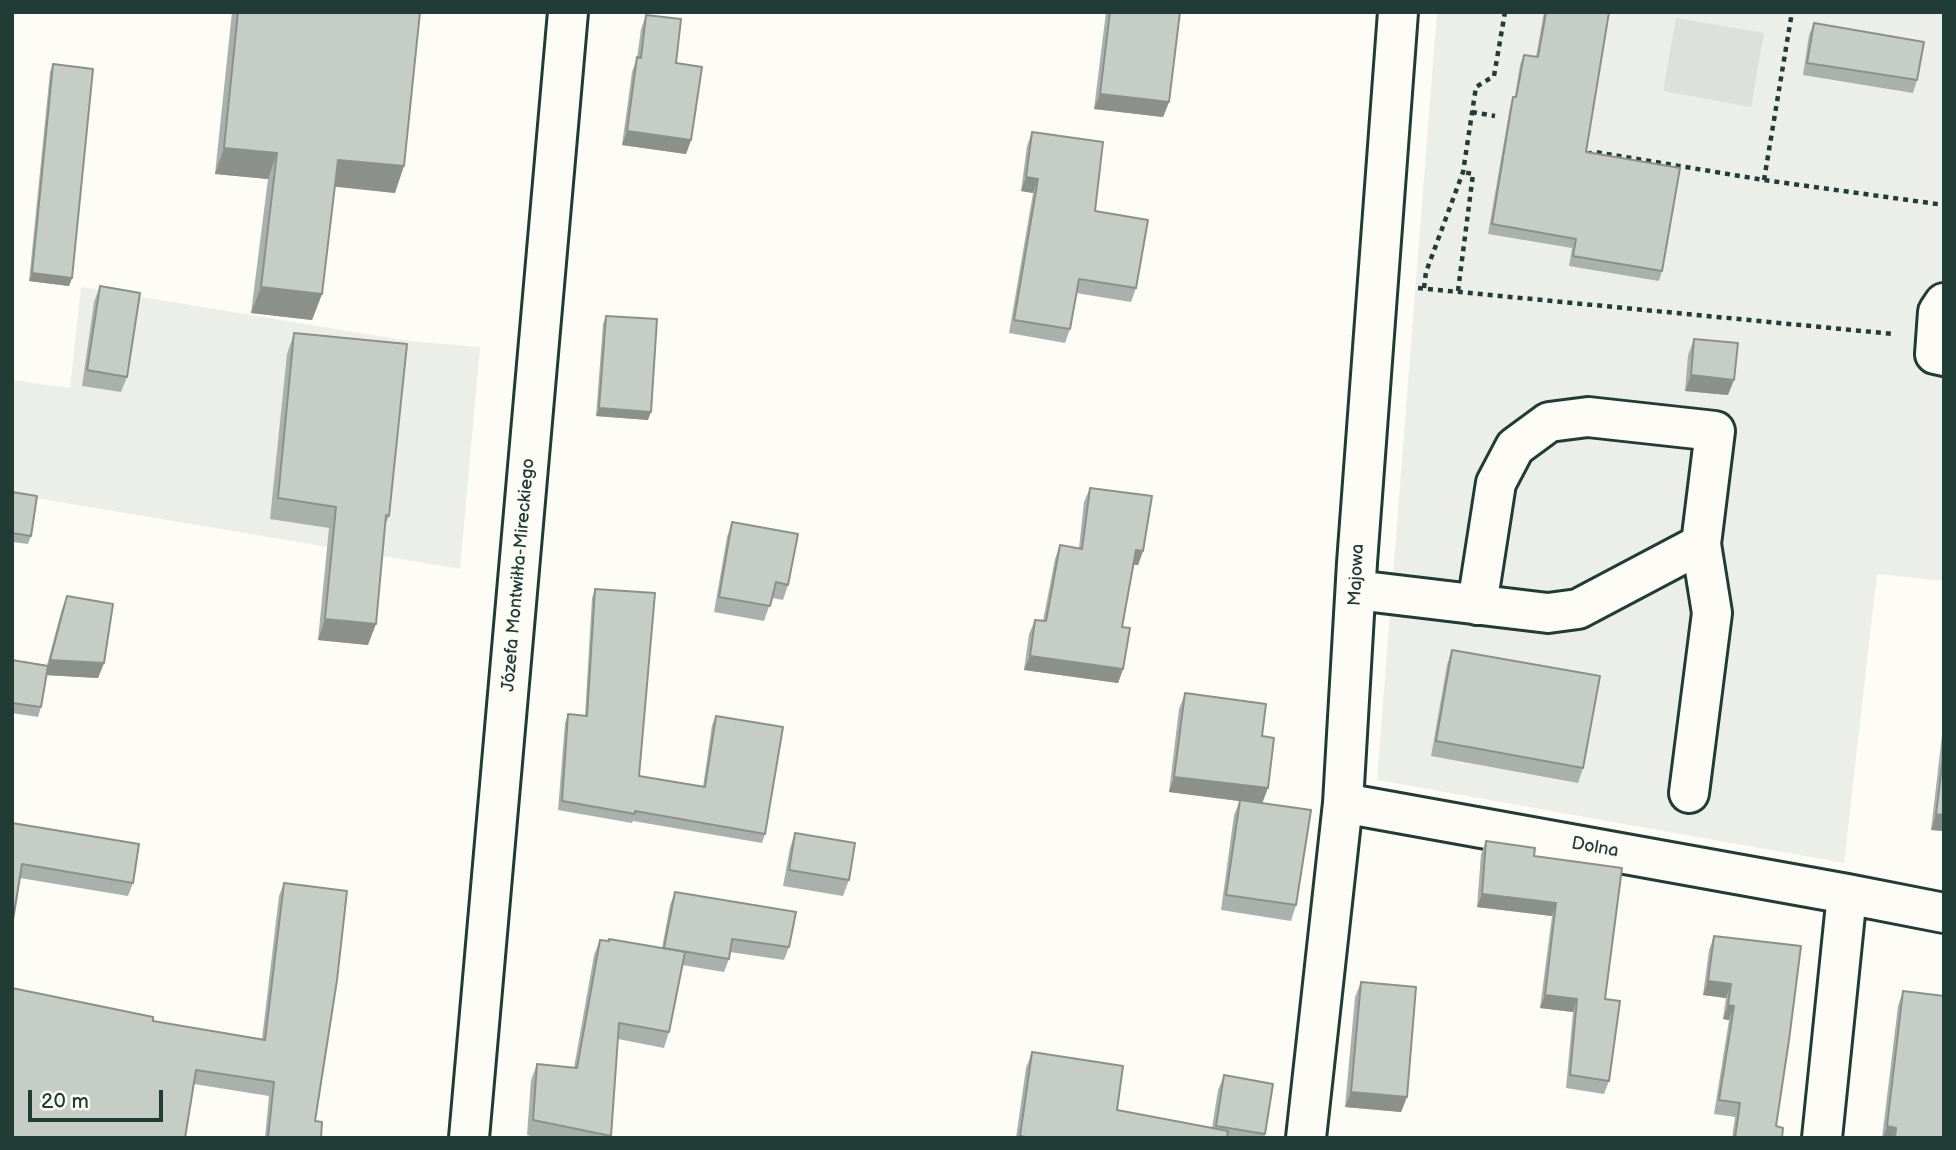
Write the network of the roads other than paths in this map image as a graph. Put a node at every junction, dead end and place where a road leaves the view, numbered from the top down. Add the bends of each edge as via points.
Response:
1 (568, 12) edge
2 (1398, 12) edge
3 (1944, 303) edge
4 (1944, 356) edge
5 (1701, 544) junction
6 (1356, 590) junction
7 (1477, 605) junction
8 (1689, 793) dead end
9 (1343, 803) junction
10 (1847, 894) junction
11 (1944, 914) edge
12 (469, 1138) edge
13 (1306, 1138) edge
14 (1822, 1138) edge

1 - 12 street, Józefa Montwiłła-Mireckiego
2 - 6 street, Majowa
3 - 4 street via 1938,312 1935,354
5 - 7 street via 1578,609 1548,613
5 - 7 street via 1715,431 1588,417 1549,422 1515,447 1496,483
5 - 8 street via 1712,613
6 - 7 street
6 - 9 street, Majowa
9 - 10 street, Dolna
9 - 13 street, Majowa
10 - 11 street, Dolna
10 - 14 street

